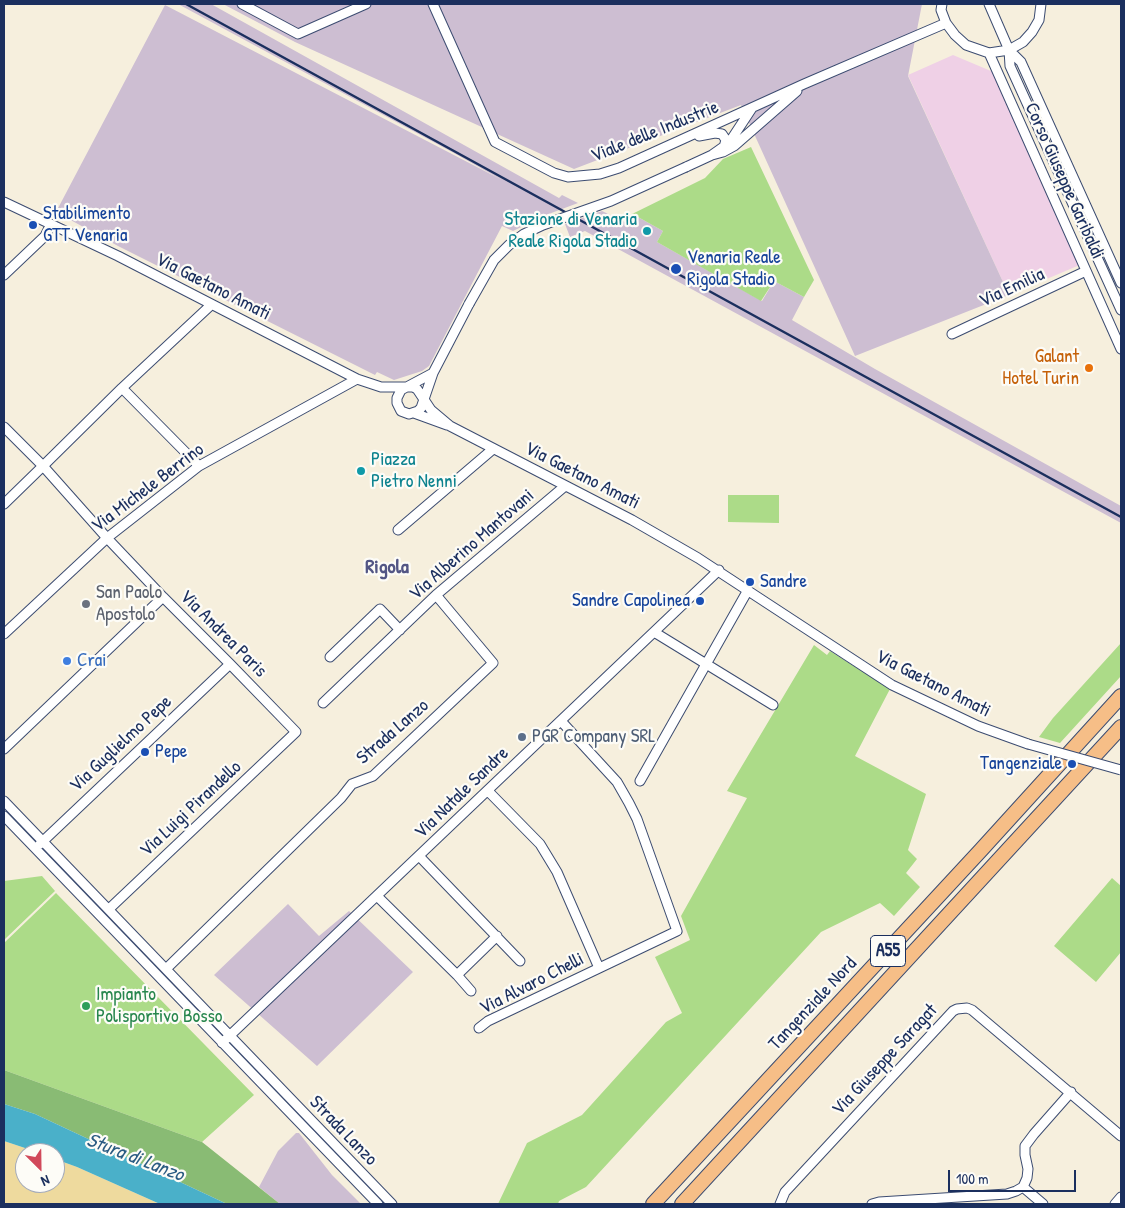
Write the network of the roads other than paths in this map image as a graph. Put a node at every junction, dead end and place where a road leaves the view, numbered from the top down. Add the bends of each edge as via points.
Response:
1 (242, 4) edge
2 (366, 4) edge
3 (434, 4) edge
4 (989, 4) edge
5 (1041, 4) edge
6 (941, 6) edge
7 (946, 23) junction
8 (1009, 50) junction
9 (989, 53) junction
10 (804, 84) junction
11 (752, 108) junction
12 (687, 138) junction
13 (724, 147) junction
14 (712, 155) junction
15 (4, 202) edge
16 (51, 224) junction
17 (1086, 271) junction
18 (4, 275) edge
19 (1121, 282) edge
20 (211, 304) junction
21 (1121, 310) edge
22 (952, 334) dead end
23 (1121, 350) edge
24 (432, 373) junction
25 (357, 379) junction
26 (381, 387) junction
27 (122, 388) junction
28 (406, 388) junction
29 (424, 400) junction
30 (397, 401) junction
31 (414, 413) junction
32 (450, 426) junction
33 (4, 427) edge
34 (493, 449) junction
35 (43, 466) junction
36 (199, 466) junction
37 (565, 486) junction
38 (4, 504) edge
39 (398, 530) dead end
40 (107, 538) junction
41 (718, 570) junction
42 (748, 590) junction
43 (436, 595) junction
44 (163, 597) junction
45 (400, 630) junction
46 (654, 632) junction
47 (4, 634) edge
48 (330, 658) dead end
49 (230, 664) junction
50 (706, 664) junction
51 (1121, 696) edge
52 (323, 703) dead end
53 (773, 705) dead end
54 (561, 720) junction
55 (1121, 727) edge
56 (296, 732) joint
57 (4, 748) edge
58 (1121, 770) edge
59 (640, 781) dead end
60 (488, 790) junction
61 (4, 801) edge
62 (4, 816) edge
63 (43, 841) junction
64 (35, 848) junction
65 (419, 856) junction
66 (377, 896) junction
67 (109, 909) junction
68 (497, 936) junction
69 (520, 961) dead end
70 (599, 968) junction
71 (166, 969) junction
72 (457, 975) junction
73 (471, 991) dead end
74 (479, 1028) dead end
75 (230, 1036) junction
76 (222, 1044) junction
77 (1071, 1092) junction
78 (1121, 1136) edge
79 (1023, 1187) junction
80 (1121, 1197) edge
81 (378, 1204) edge
82 (392, 1204) edge
83 (653, 1204) edge
84 (682, 1204) edge
85 (780, 1204) edge
86 (872, 1204) edge
87 (1043, 1204) edge
88 (1115, 1204) edge

1 - 2 street via 298,34
3 - 12 street, Viale delle Industrie via 495,142 568,178 600,174
4 - 8 street, Corso Giuseppe Garibaldi
5 - 8 street via 1032,32
6 - 7 street
7 - 9 street via 966,46
7 - 10 street, Viale delle Industrie
8 - 9 street
8 - 19 street, Corso Giuseppe Garibaldi via 1020,62
8 - 21 street, Corso Giuseppe Garibaldi via 1010,66
9 - 17 street, Corso Giuseppe Garibaldi
10 - 11 street, Viale delle Industrie
10 - 14 street, Viale delle Industrie via 734,146
11 - 12 street, Viale delle Industrie
11 - 13 street, Viale delle Industrie
12 - 13 street via 719,133 726,140
13 - 14 street, Viale delle Industrie
14 - 24 street, Viale delle Industrie, bridge via 612,201 543,225 509,245 494,260
15 - 16 street, Via Gaetano Amati
16 - 18 street via 45,236
16 - 20 street, Via Gaetano Amati
17 - 22 street, Via Emilia
17 - 23 street, Corso Giuseppe Garibaldi
20 - 25 street, Via Gaetano Amati
20 - 27 street
24 - 28 street
24 - 29 street
25 - 26 street, Via Gaetano Amati
25 - 36 street, Via Michele Berrino
26 - 28 street, Via Gaetano Amati
26 - 30 street, Via Gaetano Amati
27 - 35 street
27 - 36 street
28 - 29 street via 417,389
28 - 30 street via 398,394
29 - 31 street
29 - 32 street, Via Gaetano Amati
30 - 31 street via 401,411
31 - 32 street, Via Gaetano Amati
32 - 34 street, Via Gaetano Amati
33 - 35 street, Via Andrea Paris
34 - 37 street, Via Gaetano Amati
34 - 39 street
35 - 38 street
35 - 40 street, Via Andrea Paris
36 - 40 street, Via Michele Berrino
37 - 41 street, Via Gaetano Amati
37 - 43 street, Via Alberino Mantovani
40 - 44 street, Via Andrea Paris
40 - 47 street, Via Michele Berrino
41 - 42 street, Via Gaetano Amati
41 - 46 street, Via Natale Sandre
42 - 50 street
42 - 58 street, Via Gaetano Amati, bridge via 892,685 971,723 1028,744
43 - 45 street, Via Alberino Mantovani
43 - 71 street, Strada Lanzo via 493,663 373,776 352,784
44 - 49 street, Via Andrea Paris
44 - 57 street
45 - 48 street via 380,609
45 - 52 street, Via Alberino Mantovani
46 - 50 street
46 - 54 street, Via Natale Sandre
49 - 56 street, Via Andrea Paris
49 - 63 street, Via Guglielmo Pepe
50 - 53 street
50 - 59 street
51 - 83 highway, Tangenziale Nord / A55
54 - 60 street, Via Natale Sandre
54 - 70 street, Via Alvaro Chelli via 617,782 629,803 677,931
55 - 84 highway, Tangenziale Nord / A55
56 - 67 street, Via Luigi Pirandello
60 - 65 street, Via Natale Sandre
60 - 70 street via 540,844 557,872
61 - 63 street, Strada Lanzo
62 - 64 street, Strada Lanzo
63 - 64 street, Via Guglielmo Pepe
63 - 67 street, Strada Lanzo
64 - 76 street, Strada Lanzo
65 - 66 street
65 - 68 street, Via Natale Sandre
66 - 72 street
66 - 75 street
67 - 71 street, Strada Lanzo
68 - 69 street, Via Natale Sandre
68 - 72 street
70 - 74 street, Via Alvaro Chelli
71 - 75 street, Strada Lanzo
72 - 73 street
75 - 76 street
75 - 82 street, Strada Lanzo
76 - 81 street, Strada Lanzo
77 - 78 street, Via Giuseppe Saragat
77 - 79 street via 1025,1146 1028,1169
77 - 85 street, Via Giuseppe Saragat via 972,1010 957,1009 785,1192
79 - 86 street via 1007,1194
79 - 87 street
80 - 88 street

